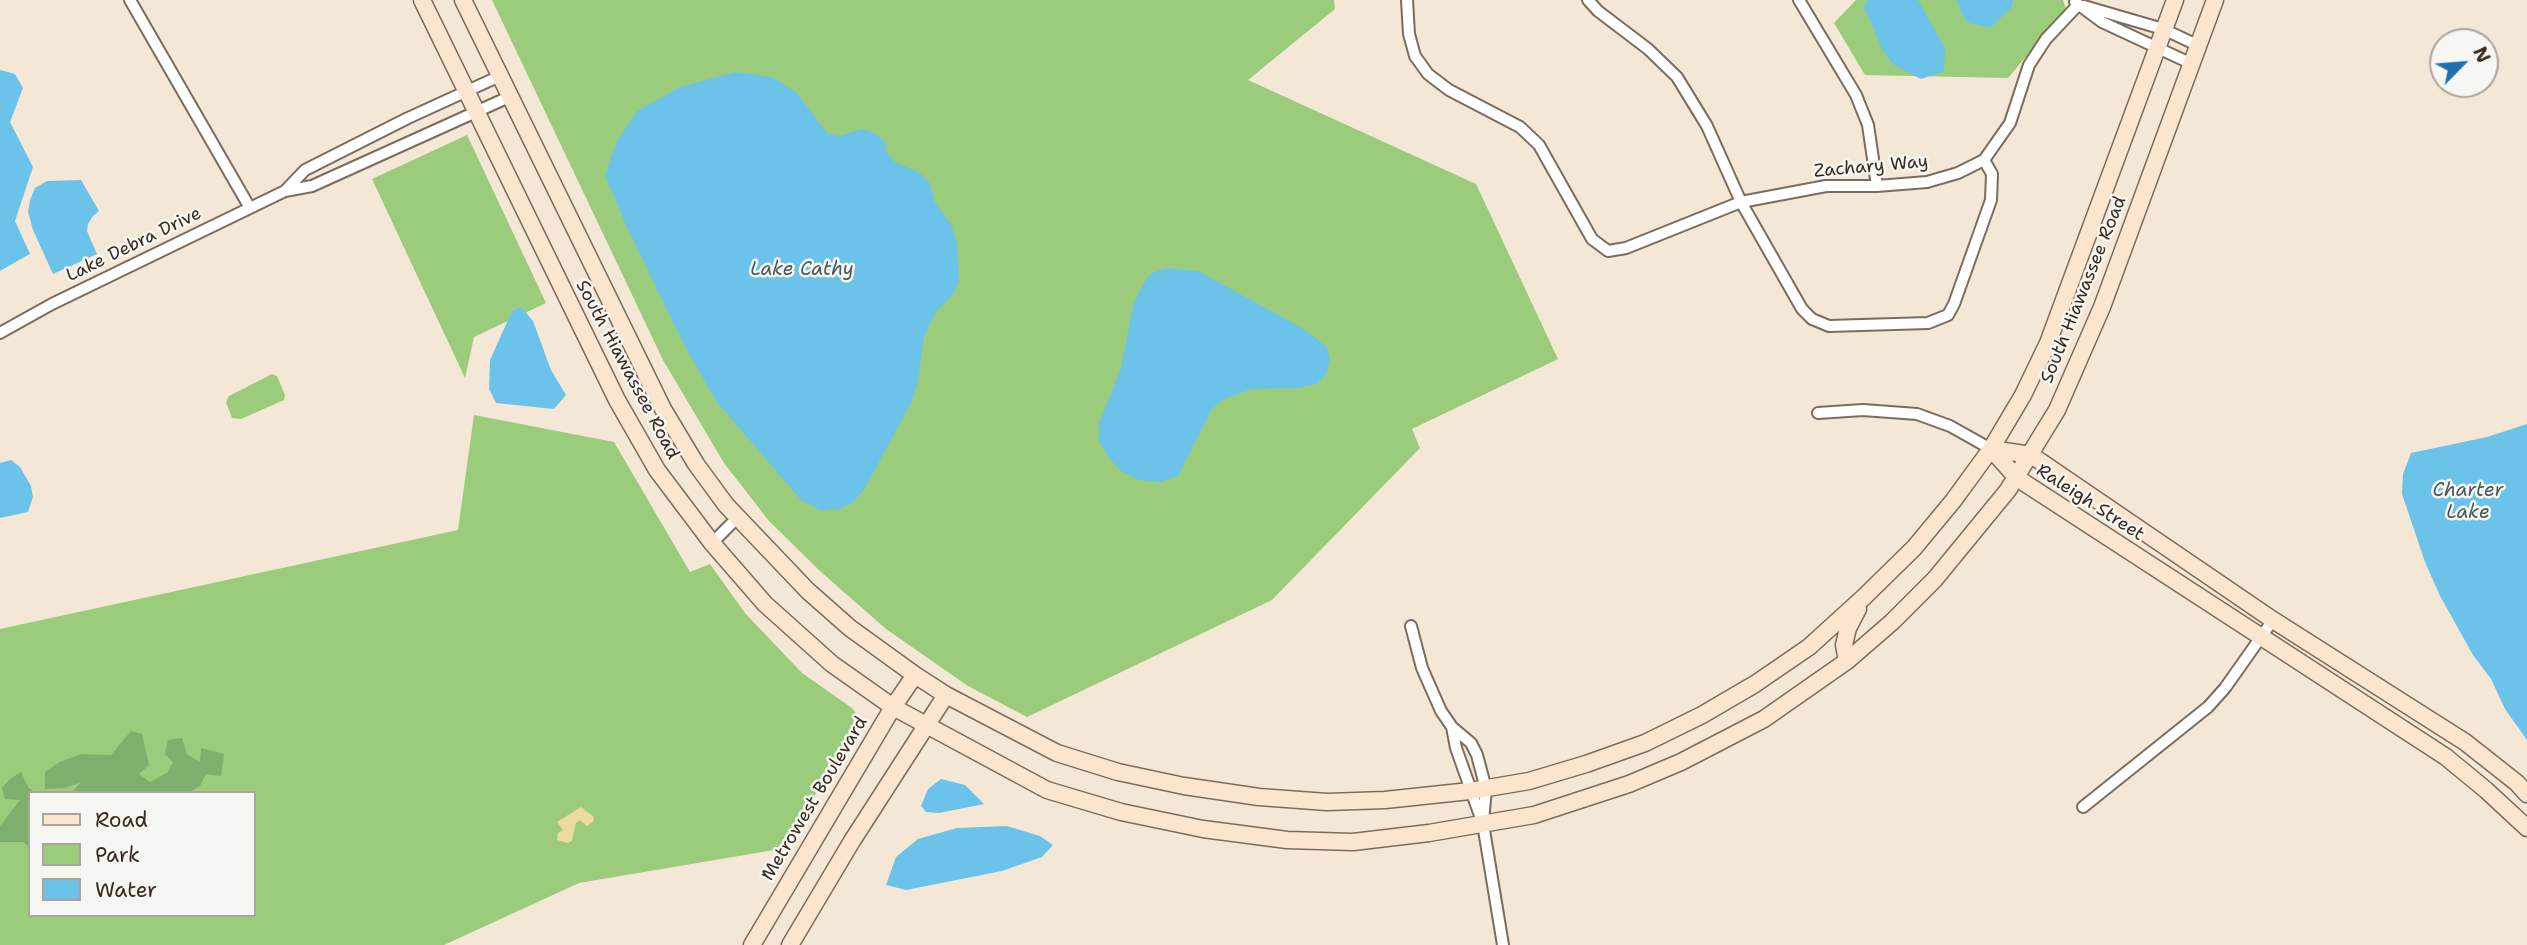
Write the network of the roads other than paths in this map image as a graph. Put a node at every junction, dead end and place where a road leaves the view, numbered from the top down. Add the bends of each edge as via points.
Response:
1 (130, 0) edge
2 (422, 0) edge
3 (463, 0) edge
4 (1407, 0) edge
5 (1588, 0) edge
6 (1799, 0) edge
7 (2175, 0) edge
8 (2215, 0) edge
9 (2075, 2) edge
10 (2163, 29) junction
11 (2197, 45) junction
12 (2157, 47) junction
13 (2190, 63) junction
14 (500, 76) junction
15 (466, 90) junction
16 (509, 97) junction
17 (477, 113) junction
18 (365, 139) junction
19 (374, 159) junction
20 (1984, 160) junction
21 (1877, 186) junction
22 (285, 191) junction
23 (1741, 202) junction
24 (250, 208) junction
25 (0, 333) edge
26 (1818, 413) dead end
27 (1991, 449) junction
28 (2031, 455) junction
29 (2017, 478) junction
30 (738, 517) junction
31 (712, 542) junction
32 (1864, 597) junction
33 (2273, 620) junction
34 (1411, 626) dead end
35 (2262, 638) junction
36 (1847, 661) junction
37 (915, 675) junction
38 (946, 695) junction
39 (893, 707) junction
40 (925, 724) junction
41 (1452, 727) junction
42 (1478, 790) junction
43 (2527, 794) edge
44 (2083, 807) dead end
45 (1483, 824) junction
46 (2527, 828) edge
47 (752, 945) edge
48 (790, 945) edge
49 (1503, 945) edge

1 - 24 street
2 - 15 street, South Hiawassee Road
3 - 14 street, South Hiawassee Road
4 - 23 street, Zachary Way via 1415,56 1428,74 1520,127 1539,145 1592,239 1608,251
5 - 23 street via 1677,77 1707,126
6 - 21 street via 1856,95 1868,125
7 - 10 street, South Hiawassee Road
8 - 11 street, South Hiawassee Road
9 - 10 street
9 - 12 street via 2102,22
9 - 20 street via 2029,65 2010,123
10 - 11 street
10 - 12 street, South Hiawassee Road
11 - 13 street, South Hiawassee Road
12 - 13 street
12 - 27 street, South Hiawassee Road via 2048,343
13 - 28 street, South Hiawassee Road via 2102,307 2057,410
14 - 15 street, Lake Debra Drive
14 - 16 street, South Hiawassee Road
15 - 17 street, South Hiawassee Road
15 - 18 street, Lake Debra Drive
16 - 17 street, Lake Debra Drive
16 - 30 street, South Hiawassee Road via 663,410 696,464
17 - 19 street, Lake Debra Drive
17 - 31 street, South Hiawassee Road via 617,400 657,470
18 - 19 street
18 - 22 street, Lake Debra Drive via 304,170
19 - 22 street, Lake Debra Drive via 312,186
20 - 21 street, Zachary Way via 1927,182
20 - 23 street via 1992,174 1991,200 1983,224 1948,315 1928,323 1829,326 1812,319
21 - 23 street, Zachary Way via 1826,186
22 - 24 street, Lake Debra Drive
24 - 25 street, Lake Debra Drive
26 - 27 street via 1917,414
27 - 28 street, Raleigh Street
27 - 29 street, Raleigh Street
27 - 32 street, South Hiawassee Road via 1914,548
28 - 29 street, South Hiawassee Road
28 - 33 street, Raleigh Street
29 - 35 street, Raleigh Street
29 - 36 street, South Hiawassee Road via 1935,579
30 - 31 street
30 - 37 street, South Hiawassee Road via 808,591
31 - 39 street, South Hiawassee Road via 775,613 832,664
32 - 36 street via 1848,628
32 - 42 street, South Hiawassee Road via 1809,647 1702,715 1586,765
33 - 35 street
33 - 43 street, Raleigh Street via 2466,742
34 - 41 street via 1432,694
35 - 44 street via 2208,707
35 - 46 street, Raleigh Street via 2446,757
36 - 45 street, South Hiawassee Road via 1764,719 1681,762 1586,800
37 - 38 street, South Hiawassee Road
37 - 39 street, Metrowest Boulevard
38 - 40 street
38 - 42 street, South Hiawassee Road via 1057,753 1184,786 1327,802
39 - 40 street, South Hiawassee Road
39 - 47 street, Metrowest Boulevard
40 - 45 street, South Hiawassee Road via 1047,790 1203,829 1287,840 1353,842
40 - 48 street
41 - 42 street via 1456,748
41 - 42 street via 1471,743
42 - 45 street
45 - 49 street

